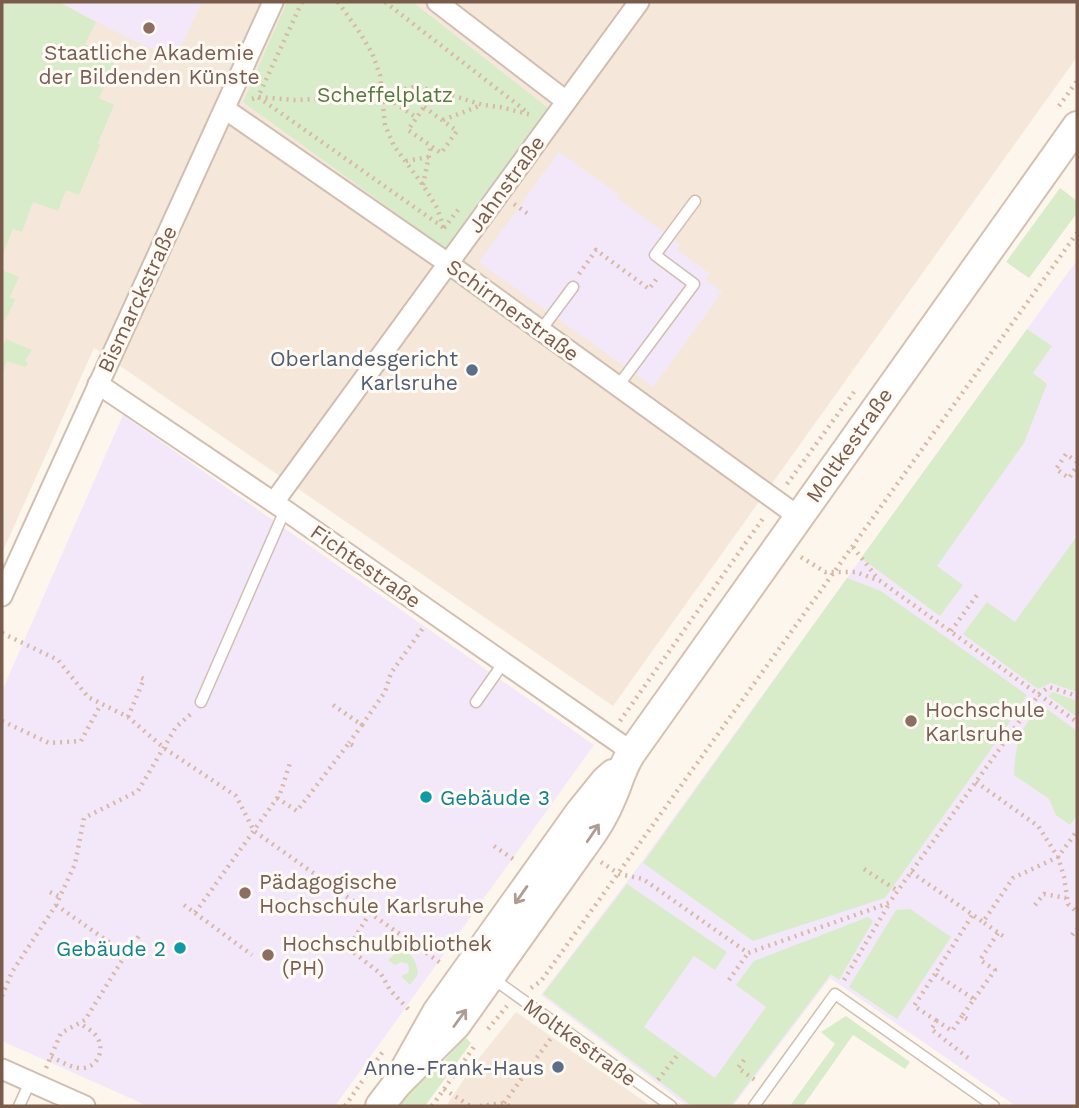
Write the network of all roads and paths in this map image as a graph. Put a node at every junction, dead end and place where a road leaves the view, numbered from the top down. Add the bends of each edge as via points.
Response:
1 (273, 2) edge
2 (302, 2) edge
3 (338, 2) edge
4 (385, 2) edge
5 (437, 2) edge
6 (639, 2) edge
7 (1077, 81) edge
8 (382, 94) junction
9 (258, 97) junction
10 (566, 101) junction
11 (483, 105) junction
12 (225, 109) junction
13 (531, 115) junction
14 (417, 118) junction
15 (443, 120) junction
16 (1065, 121) edge
17 (523, 125) dead end
18 (431, 146) junction
19 (429, 157) junction
20 (406, 162) junction
21 (423, 185) junction
22 (468, 197) dead end
23 (695, 201) dead end
24 (520, 208) dead end
25 (531, 216) dead end
26 (444, 228) junction
27 (1077, 233) edge
28 (449, 264) junction
29 (667, 264) junction
30 (573, 287) joint
31 (541, 330) junction
32 (98, 384) junction
33 (618, 386) junction
34 (857, 387) dead end
35 (1077, 464) edge
36 (776, 500) junction
37 (280, 506) junction
38 (799, 517) junction
39 (779, 544) junction
40 (853, 547) junction
41 (835, 572) junction
42 (880, 581) junction
43 (977, 595) dead end
44 (2, 596) edge
45 (433, 613) junction
46 (951, 631) junction
47 (2, 633) edge
48 (504, 662) junction
49 (137, 676) dead end
50 (1039, 694) junction
51 (1077, 696) edge
52 (201, 702) joint
53 (476, 702) dead end
54 (102, 704) junction
55 (333, 705) dead end
56 (128, 717) junction
57 (2, 721) edge
58 (1077, 722) edge
59 (362, 725) junction
60 (349, 743) junction
61 (355, 747) dead end
62 (164, 748) junction
63 (621, 751) junction
64 (290, 763) dead end
65 (976, 782) junction
66 (277, 798) junction
67 (254, 831) junction
68 (1077, 831) edge
69 (582, 848) junction
70 (525, 853) dead end
71 (1058, 857) junction
72 (518, 862) dead end
73 (864, 869) dead end
74 (911, 872) junction
75 (619, 874) junction
76 (898, 891) junction
77 (50, 892) dead end
78 (60, 897) junction
79 (1066, 898) junction
80 (889, 903) junction
81 (56, 905) junction
82 (184, 905) dead end
83 (1035, 905) dead end
84 (1077, 912) edge
85 (195, 913) junction
86 (370, 913) junction
87 (973, 914) junction
88 (983, 922) junction
89 (1077, 929) edge
90 (1073, 935) dead end
91 (139, 936) dead end
92 (748, 953) junction
93 (126, 954) junction
94 (252, 955) dead end
95 (443, 965) junction
96 (471, 965) junction
97 (436, 974) dead end
98 (935, 974) junction
99 (729, 981) dead end
100 (835, 994) junction
101 (2, 996) edge
102 (518, 997) junction
103 (974, 999) junction
104 (417, 1002) dead end
105 (937, 1021) junction
106 (79, 1023) junction
107 (559, 1027) junction
108 (389, 1043) dead end
109 (678, 1053) dead end
110 (51, 1057) junction
111 (744, 1060) dead end
112 (972, 1061) dead end
113 (2, 1069) edge
114 (664, 1071) dead end
115 (34, 1083) junction
116 (767, 1088) junction
117 (444, 1089) junction
118 (388, 1095) edge
119 (506, 1105) edge
120 (19, 1106) edge
121 (85, 1106) edge
122 (345, 1106) edge
123 (432, 1106) edge
124 (470, 1106) edge
125 (480, 1106) edge
126 (671, 1106) edge
127 (754, 1106) edge
128 (994, 1106) edge

1 - 12 street, Bismarckstraße
2 - 9 path
3 - 8 path via 372,53
4 - 13 path
5 - 10 street
6 - 10 street, Jahnstraße
7 - 16 path
8 - 9 path via 295,100
8 - 11 path via 414,87
8 - 14 path
8 - 20 path via 385,125
9 - 26 path
10 - 28 street, Jahnstraße
11 - 13 path
11 - 15 path
12 - 28 street, Schirmerstraße
12 - 32 street, Bismarckstraße
13 - 17 path
14 - 15 path via 424,107
14 - 18 path via 408,130
15 - 18 path via 457,131 441,153
16 - 38 main road, Moltkestraße
18 - 19 path
19 - 20 path
19 - 21 path
20 - 21 path
21 - 26 path
22 - 26 path
23 - 29 lane via 655,255
24 - 25 path
27 - 40 path
28 - 31 street, Schirmerstraße
28 - 37 street, Jahnstraße
29 - 30 path via 649,289 596,250
29 - 33 lane via 694,284
30 - 31 lane
31 - 33 street, Schirmerstraße
32 - 37 street, Fichtestraße
32 - 44 street, Bismarckstraße
33 - 36 street, Schirmerstraße
34 - 36 path
35 - 35 path via 1069,478 1055,468 1066,454
36 - 38 street, Schirmerstraße
36 - 63 path
37 - 45 street, Fichtestraße
37 - 52 lane
38 - 39 main road, Moltkestraße
39 - 41 path via 825,572
39 - 63 main road, Moltkestraße
40 - 41 path
40 - 42 path
41 - 42 path via 856,572
41 - 75 path
42 - 46 path
43 - 46 path
45 - 48 street, Fichtestraße
45 - 59 path
46 - 50 path
47 - 54 path via 58,660 88,698
48 - 53 lane
48 - 63 street, Fichtestraße
49 - 56 path via 144,679
50 - 51 path via 1049,687
50 - 58 path
50 - 65 path
52 - 62 path via 176,727
54 - 56 path
54 - 57 path via 81,741 49,743
55 - 59 path
56 - 62 path
59 - 60 path
60 - 61 path
60 - 66 path via 297,811
62 - 67 path via 236,796
62 - 78 path via 138,791 84,818 75,864
69 -> 63 main road, Moltkestraße via 608,806
63 -> 96 main road, Moltkestraße via 605,781
64 - 66 path
65 - 71 path via 1038,827
65 - 74 path
66 - 67 path
67 - 85 path
67 - 86 path
68 - 71 path
69 - 75 path
69 - 96 main road, Moltkestraße
70 - 72 path
71 - 79 path
71 - 88 path via 1013,878
73 - 76 path
74 - 76 path
74 - 87 path
75 - 92 path via 643,879
75 - 102 path via 541,981
76 - 80 path
77 - 78 path
78 - 81 path
79 - 83 path via 1044,894
79 - 84 path
80 - 92 path
80 - 100 path
81 - 93 path
81 - 101 path via 12,972
82 - 85 path
85 - 94 path
86 - 95 path
86 - 104 path via 348,948 381,974 411,1011
87 - 88 path
87 - 98 path
88 - 103 path via 1001,934 981,960 995,970
89 - 90 path
91 - 93 path
92 - 99 path
93 - 106 path
95 - 96 path
95 - 97 path
96 - 102 lane, Moltkestraße
96 - 118 main road, Moltkestraße via 456,1025
98 - 103 path
98 - 105 path via 914,1006
100 - 116 lane
100 - 128 lane
102 - 107 lane, Moltkestraße
102 - 117 path via 479,1039
103 - 105 path via 951,1031
105 - 112 path via 931,1029
106 - 110 path via 61,1034
106 - 110 path via 99,1039 99,1057 88,1068
107 - 119 path
107 - 126 lane, Moltkestraße
108 - 122 path
109 - 114 path
110 - 115 path
111 - 116 path via 737,1068
113 - 115 street
115 - 120 lane
115 - 121 street
116 - 127 lane
117 - 123 path
117 - 124 path
119 - 125 path

